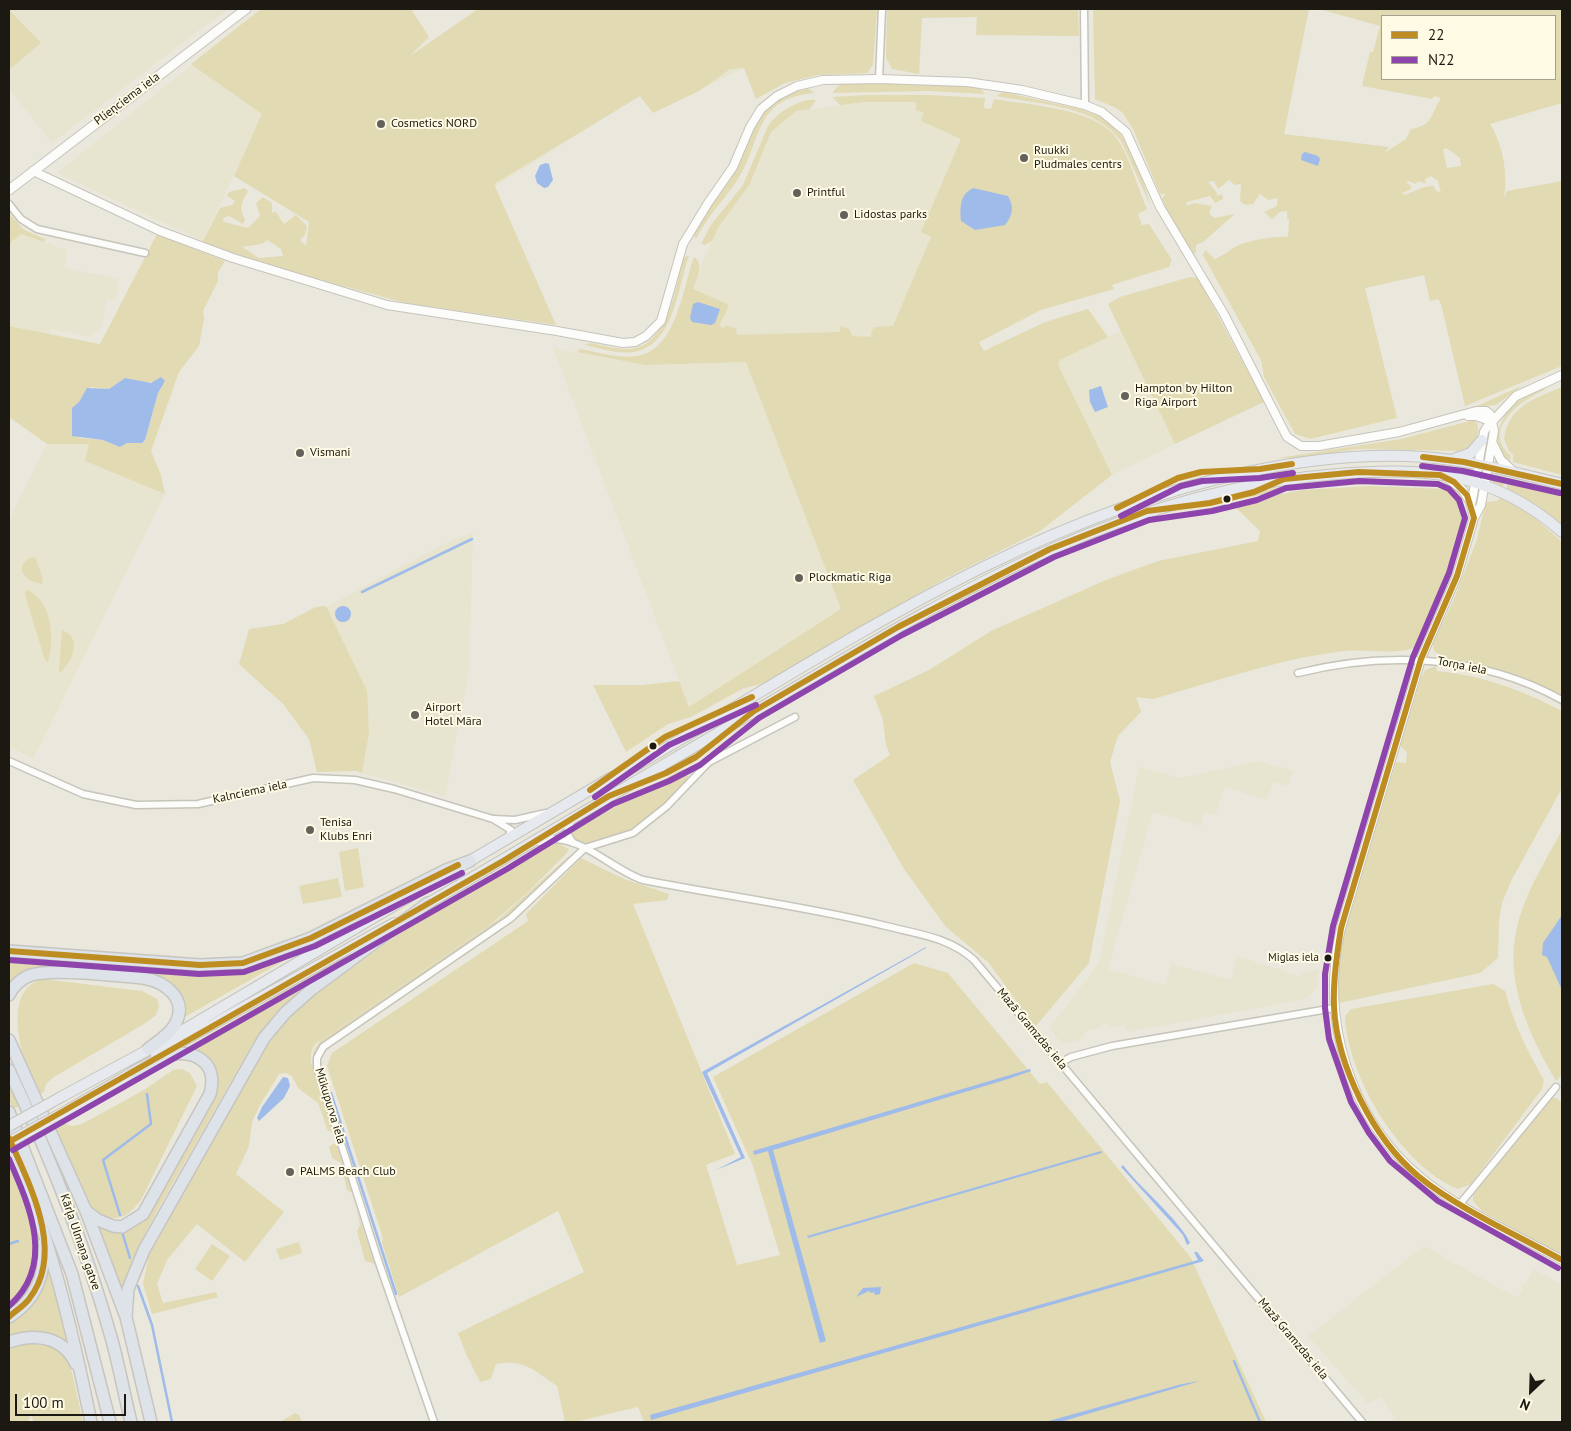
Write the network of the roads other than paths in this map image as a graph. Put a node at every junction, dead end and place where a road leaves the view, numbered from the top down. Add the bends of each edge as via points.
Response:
1 (246, 9) edge
2 (882, 9) edge
3 (1084, 9) edge
4 (879, 79) junction
5 (1085, 105) junction
6 (33, 171) junction
7 (9, 190) edge
8 (9, 204) edge
9 (145, 253) dead end
10 (1562, 375) edge
11 (1493, 422) junction
12 (1482, 440) junction
13 (1493, 444) junction
14 (1451, 460) junction
15 (1484, 466) junction
16 (1515, 473) junction
17 (1443, 475) junction
18 (1480, 483) junction
19 (1562, 484) edge
20 (1471, 505) junction
21 (1474, 518) junction
22 (1562, 532) edge
23 (1422, 659) junction
24 (1298, 673) dead end
25 (1562, 700) edge
26 (795, 717) dead end
27 (9, 761) edge
28 (557, 810) junction
29 (573, 817) junction
30 (493, 819) junction
31 (508, 838) junction
32 (532, 843) junction
33 (573, 843) junction
34 (585, 848) junction
35 (470, 860) junction
36 (428, 903) junction
37 (9, 952) edge
38 (9, 995) edge
39 (1334, 1008) junction
40 (9, 1040) edge
41 (148, 1049) junction
42 (1060, 1063) junction
43 (9, 1070) edge
44 (134, 1072) junction
45 (1556, 1087) dead end
46 (9, 1112) edge
47 (9, 1126) edge
48 (9, 1138) edge
49 (9, 1142) edge
50 (1460, 1204) junction
51 (86, 1211) junction
52 (43, 1224) junction
53 (1562, 1260) edge
54 (9, 1317) edge
55 (126, 1317) junction
56 (9, 1342) edge
57 (83, 1385) junction
58 (91, 1422) edge
59 (110, 1422) edge
60 (131, 1422) edge
61 (151, 1422) edge
62 (434, 1422) edge
63 (1362, 1422) edge

1 - 6 main road, Plieņciema iela
2 - 4 street
3 - 5 street
4 - 5 street via 990,84
4 - 6 street via 811,81 776,96 761,109 734,167 682,244 660,321 636,342 623,343 387,305 233,258 160,231
5 - 11 street via 1102,112 1126,132 1160,207 1224,314 1287,438 1301,446 1319,446 1398,432 1466,415
6 - 7 main road, Plieņciema iela
8 - 9 street via 21,219 36,229
10 - 11 street via 1516,396
11 - 12 street via 1487,427
11 - 13 street
12 - 14 main road via 1471,453
12 - 15 street
13 - 15 street
13 - 16 street via 1501,460
14 - 15 main road
14 - 28 main road via 1367,456 1304,462 1204,481 1116,508 1052,534 960,579
15 - 16 main road
15 - 18 street
16 - 19 main road
17 - 18 main road
17 - 20 street via 1462,489
17 - 29 main road via 1359,472 1266,481 1186,499 1096,530 1008,570 898,627
18 - 20 street
18 - 21 street via 1479,512
18 - 22 main road via 1524,504
20 - 21 street
21 - 23 street via 1457,576
23 - 24 street, Torņa iela via 1350,662
23 - 25 street, Torņa iela via 1460,664 1507,676
23 - 39 street via 1342,928 1336,956
26 - 34 street via 709,762 667,806 633,834
27 - 30 street, Kalnciema iela via 83,794 136,805 198,804 314,778 332,778 394,789
28 - 30 street, Kalnciema iela via 515,820
28 - 31 main road
29 - 32 main road
29 - 33 street via 568,833
30 - 31 street, Kalnciema iela via 511,830
31 - 35 main road
32 - 33 street, Mazā Gramzdas iela via 554,838
32 - 36 main road
33 - 34 street, Mazā Gramzdas iela
34 - 42 street, Mazā Gramzdas iela via 642,880 840,915 953,944 974,960
34 - 62 street, Mūkupurva iela via 511,918 323,1048 317,1058 317,1068 378,1260
35 - 37 highway via 310,938 243,963 200,965
35 - 41 main road
36 - 44 main road
36 - 55 highway via 312,990 285,1013 264,1038 144,1250 128,1290
38 - 41 highway via 17,983 30,975 47,972 158,981 176,996 178,1015 169,1032
39 - 42 street via 1112,1046
39 - 50 street via 1347,1068 1377,1129 1419,1176
40 - 51 highway
41 - 47 main road, bridge
42 - 63 street, Mazā Gramzdas iela
43 - 60 highway, Kārļa Ulmaņa gatve via 62,1190 87,1261 111,1338
44 - 49 main road, bridge
44 - 51 highway via 163,1057 190,1054 207,1064 212,1078 210,1094 144,1214 122,1226 112,1226
45 - 50 street
46 - 59 highway, Kārļa Ulmaņa gatve via 72,1274
48 - 52 highway
50 - 53 street
51 - 55 highway
52 - 54 highway via 44,1262 40,1284 27,1303
52 - 57 highway via 62,1288
55 - 61 highway
56 - 57 highway via 36,1336 55,1341 74,1359
57 - 58 highway

